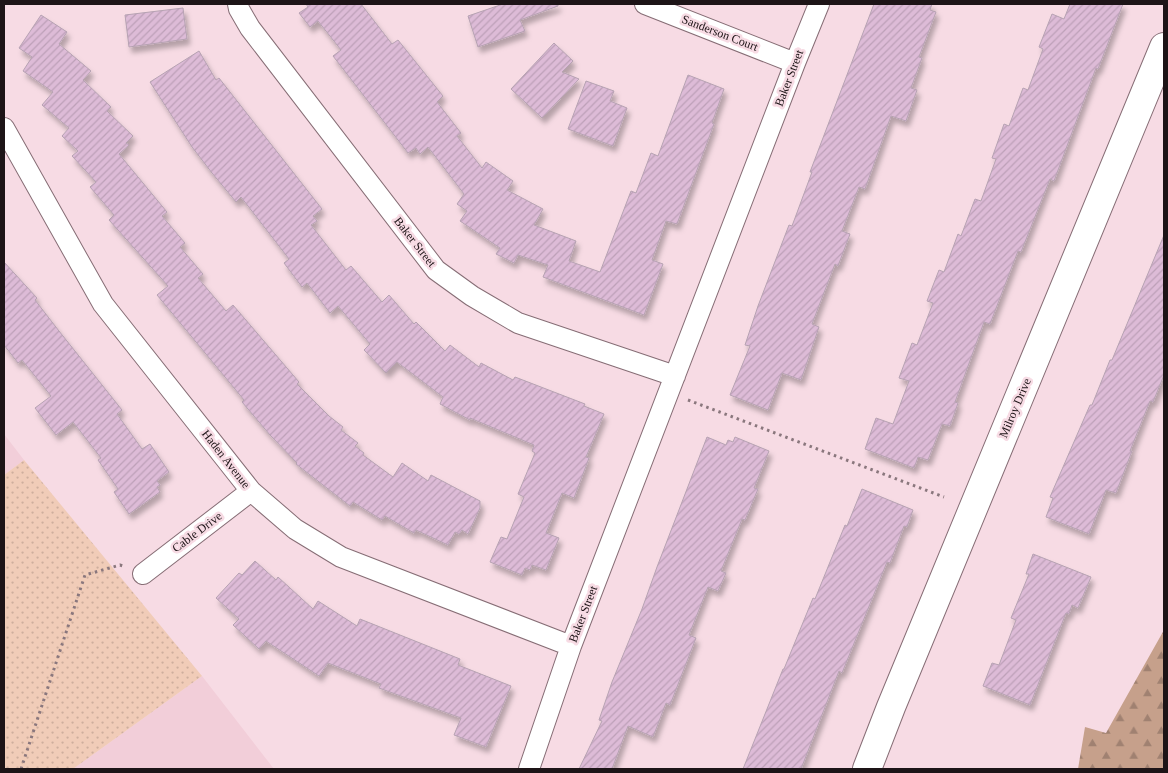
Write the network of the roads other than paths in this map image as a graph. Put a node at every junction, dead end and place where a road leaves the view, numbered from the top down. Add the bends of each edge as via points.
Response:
1 (238, 4) edge
2 (645, 4) edge
3 (819, 4) edge
4 (1164, 47) edge
5 (795, 62) junction
6 (4, 128) edge
7 (672, 384) junction
8 (252, 491) junction
9 (144, 574) road end
10 (571, 646) junction
11 (529, 769) edge
12 (867, 769) edge

1 - 7 street, Baker Street via 250,28 436,270 518,323
2 - 5 street, Sanderson Court
3 - 5 street, Baker Street
4 - 12 street, Milroy Drive
5 - 7 street, Baker Street
6 - 8 street, Haden Avenue via 104,304
7 - 10 street, Baker Street
8 - 9 street, Cable Drive
8 - 10 street, Haden Avenue via 295,529 341,558
10 - 11 street, Baker Street

